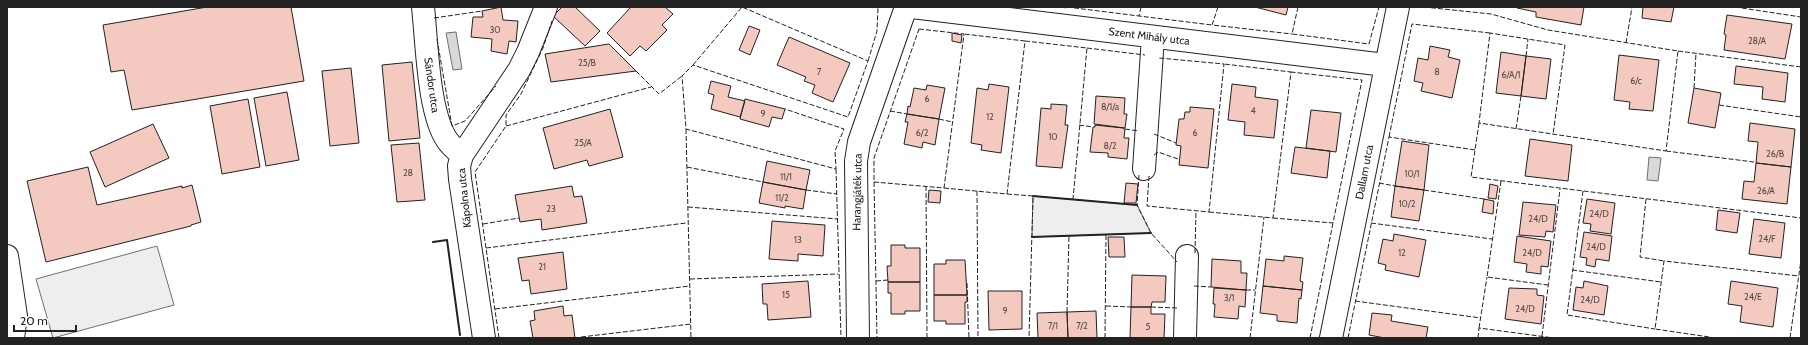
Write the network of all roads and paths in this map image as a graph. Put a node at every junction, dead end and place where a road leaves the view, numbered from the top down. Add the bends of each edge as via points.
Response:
1 (423, 7) edge
2 (546, 7) edge
3 (906, 7) edge
4 (912, 7) edge
5 (1398, 7) edge
6 (1153, 37) junction
7 (1385, 65) junction
8 (462, 155) junction
9 (1144, 169) dead end
10 (7, 256) edge
11 (1186, 256) dead end
12 (13, 338) edge
13 (484, 338) edge
14 (858, 338) edge
15 (1185, 338) edge
16 (1330, 338) edge

1 - 8 street, Sándor utca via 434,106 439,126 447,141
2 - 8 street, Kápolna utca via 519,70
3 - 14 street, Harangjáték utca via 859,142 856,161
4 - 6 street, Szent Mihály utca
5 - 7 street, Dallam utca
6 - 7 street, Szent Mihály utca
6 - 9 street
7 - 16 street, Dallam utca
8 - 13 street, Kápolna utca via 459,166 460,179
10 - 12 street via 16,316
11 - 15 street

